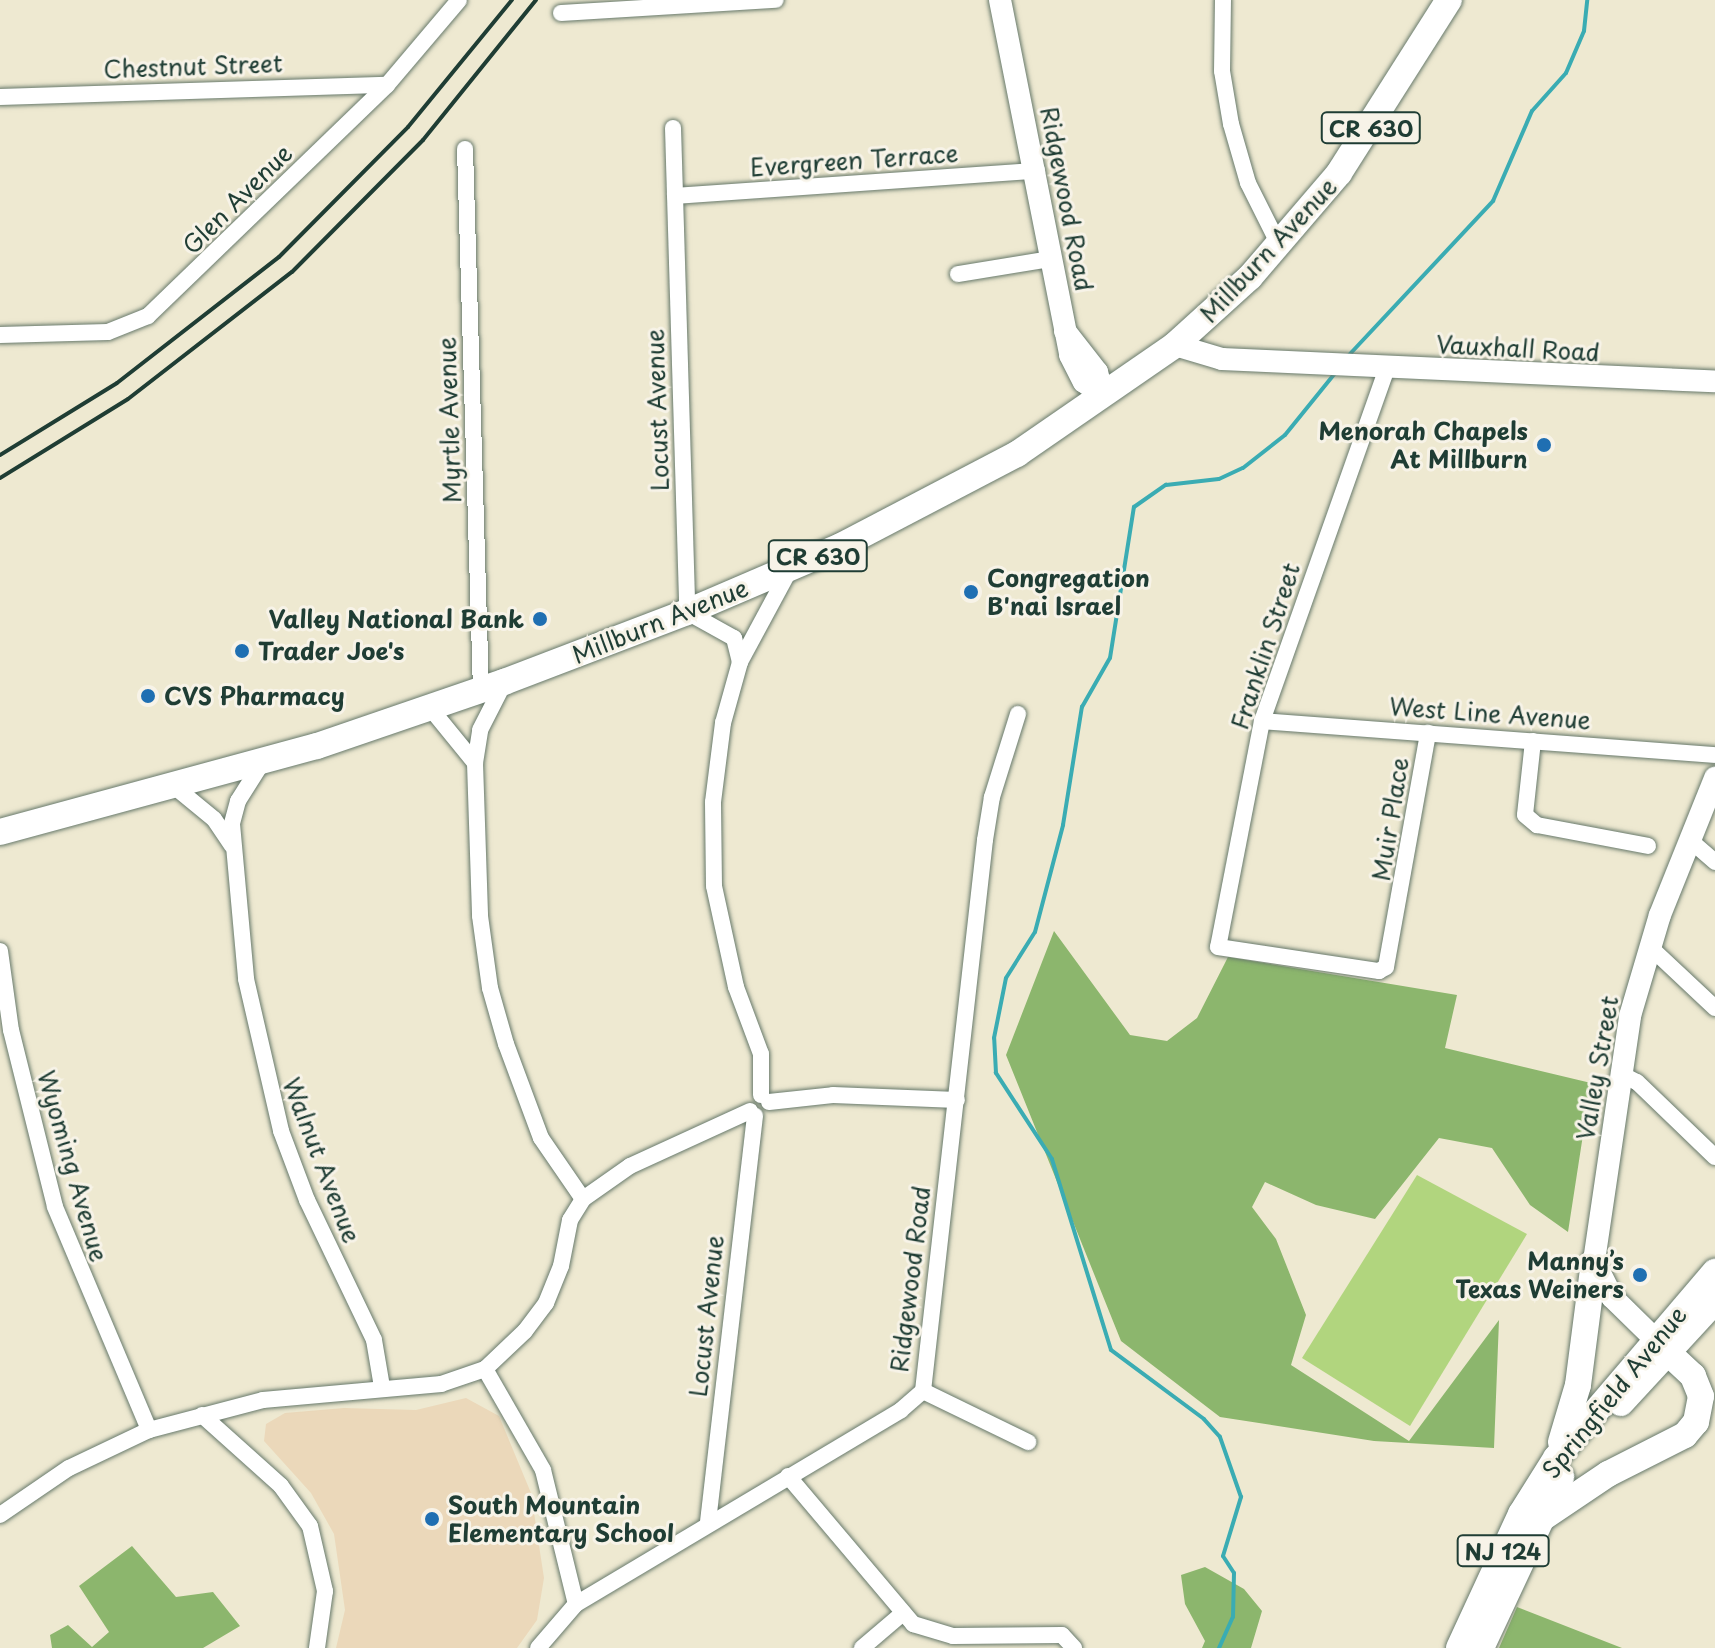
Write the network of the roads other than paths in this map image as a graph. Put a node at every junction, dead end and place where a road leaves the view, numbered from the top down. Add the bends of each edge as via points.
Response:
1 (459, 0) edge
2 (776, 0) edge
3 (1000, 0) edge
4 (1223, 0) edge
5 (1449, 0) edge
6 (750, 1) edge
7 (561, 13) dead end
8 (387, 85) junction
9 (0, 97) edge
10 (673, 128) dead end
11 (465, 149) dead end
12 (1037, 171) junction
13 (675, 196) junction
14 (1279, 245) junction
15 (1051, 259) junction
16 (958, 274) dead end
17 (0, 335) edge
18 (1175, 345) junction
19 (1376, 367) junction
20 (1715, 381) edge
21 (1103, 395) junction
22 (791, 567) junction
23 (687, 612) junction
24 (740, 662) junction
25 (492, 686) junction
26 (431, 709) junction
27 (1018, 714) dead end
28 (1262, 721) junction
29 (1428, 733) junction
30 (1533, 741) junction
31 (1715, 755) edge
32 (262, 763) junction
33 (475, 763) junction
34 (1715, 778) edge
35 (175, 787) junction
36 (0, 832) edge
37 (1691, 841) junction
38 (232, 846) junction
39 (1648, 846) dead end
40 (1715, 862) edge
41 (1218, 947) joint
42 (1650, 947) junction
43 (0, 951) edge
44 (1715, 1008) edge
45 (1619, 1073) junction
46 (765, 1099) junction
47 (957, 1100) junction
48 (753, 1113) junction
49 (1715, 1157) edge
50 (583, 1199) junction
51 (1594, 1261) junction
52 (1715, 1272) edge
53 (1715, 1301) edge
54 (1661, 1346) junction
55 (485, 1369) junction
56 (382, 1387) junction
57 (923, 1391) junction
58 (202, 1415) junction
59 (149, 1430) junction
60 (1028, 1442) dead end
61 (1556, 1458) junction
62 (788, 1476) junction
63 (0, 1515) edge
64 (1541, 1519) junction
65 (708, 1522) junction
66 (576, 1604) junction
67 (903, 1613) junction
68 (317, 1648) edge
69 (538, 1648) edge
70 (862, 1648) edge
71 (1074, 1648) edge
72 (1459, 1648) edge
73 (1481, 1648) edge

1 - 8 street, Glen Avenue
2 - 6 street
3 - 12 street, Ridgewood Road
4 - 14 street via 1222,71 1231,124 1248,183
5 - 14 main road, Millburn Avenue / CR 630 via 1366,135
6 - 7 street
8 - 9 street, Chestnut Street
8 - 17 street, Glen Avenue via 148,316 108,332
10 - 13 street, Locust Avenue
11 - 25 street, Myrtle Avenue
12 - 13 street, Evergreen Terrace
12 - 15 street, Ridgewood Road
13 - 23 street, Locust Avenue
14 - 18 main road, Millburn Avenue / CR 630 via 1215,313
15 - 16 street
15 - 21 street, Ridgewood Road via 1065,331 1091,362
18 - 19 street, Vauxhall Road via 1222,359
18 - 21 main road, Millburn Avenue / CR 630
19 - 20 street, Vauxhall Road
19 - 28 street, Franklin Street
21 - 22 main road, Millburn Avenue / CR 630 via 1017,454 932,501
22 - 23 main road, Millburn Avenue / CR 630
22 - 24 street
23 - 24 street via 734,638
23 - 25 main road, Millburn Avenue / CR 630
24 - 46 street via 723,723 711,829 723,940 761,1054
25 - 26 main road, Millburn Avenue / CR 630
25 - 33 street, Myrtle Avenue
26 - 32 main road, Millburn Avenue / CR 630
26 - 33 street
27 - 47 street, Ridgewood Road via 989,811
28 - 29 street, West Line Avenue
28 - 41 street, Franklin Street
29 - 30 street, West Line Avenue
29 - 41 street, Muir Place via 1400,912 1386,967 1379,971
30 - 31 street, West Line Avenue
30 - 39 street via 1525,815 1537,825
32 - 35 main road, Millburn Avenue / CR 630
32 - 38 street, Walnut Avenue via 238,801
33 - 50 street, Myrtle Avenue via 475,859 490,988 541,1138
34 - 37 street, Valley Street
35 - 36 main road, Millburn Avenue / CR 630
35 - 38 street via 214,819
37 - 40 street
37 - 42 street, Valley Street
38 - 56 street, Walnut Avenue via 246,979 265,1078 307,1200 374,1340
42 - 44 street
42 - 45 street, Valley Street
43 - 59 street, Wyoming Avenue via 11,1030 55,1207
45 - 49 street via 1637,1082
45 - 51 street, Valley Street
46 - 47 street via 833,1095
46 - 48 street via 752,1098
47 - 57 street, Ridgewood Road
48 - 50 street via 630,1166
48 - 65 street, Locust Avenue
50 - 55 street via 570,1220 561,1266 546,1303
51 - 54 street via 1612,1297
51 - 61 main road via 1578,1385
52 - 54 main road, Springfield Avenue / NJ 124
53 - 54 main road, Springfield Avenue / NJ 124
54 - 61 main road, Springfield Avenue / NJ 124
54 - 64 main road, Springfield Avenue / NJ 124 via 1570,1464
54 - 64 main road via 1693,1376 1701,1396 1696,1422 1685,1435 1608,1474
55 - 56 street via 441,1384
55 - 66 street via 543,1470
56 - 58 street via 294,1395
57 - 60 street
57 - 62 street, Ridgewood Road via 901,1410
58 - 59 street
58 - 68 street via 281,1486 310,1526 325,1591
59 - 63 street via 69,1468
61 - 72 main road, Springfield Avenue / NJ 124 via 1511,1534
62 - 65 street, Ridgewood Road
62 - 67 street
64 - 73 main road, Springfield Avenue / NJ 124
65 - 66 street, Ridgewood Road
66 - 69 street, Ridgewood Road
67 - 70 street
67 - 71 street via 931,1633 1062,1635

